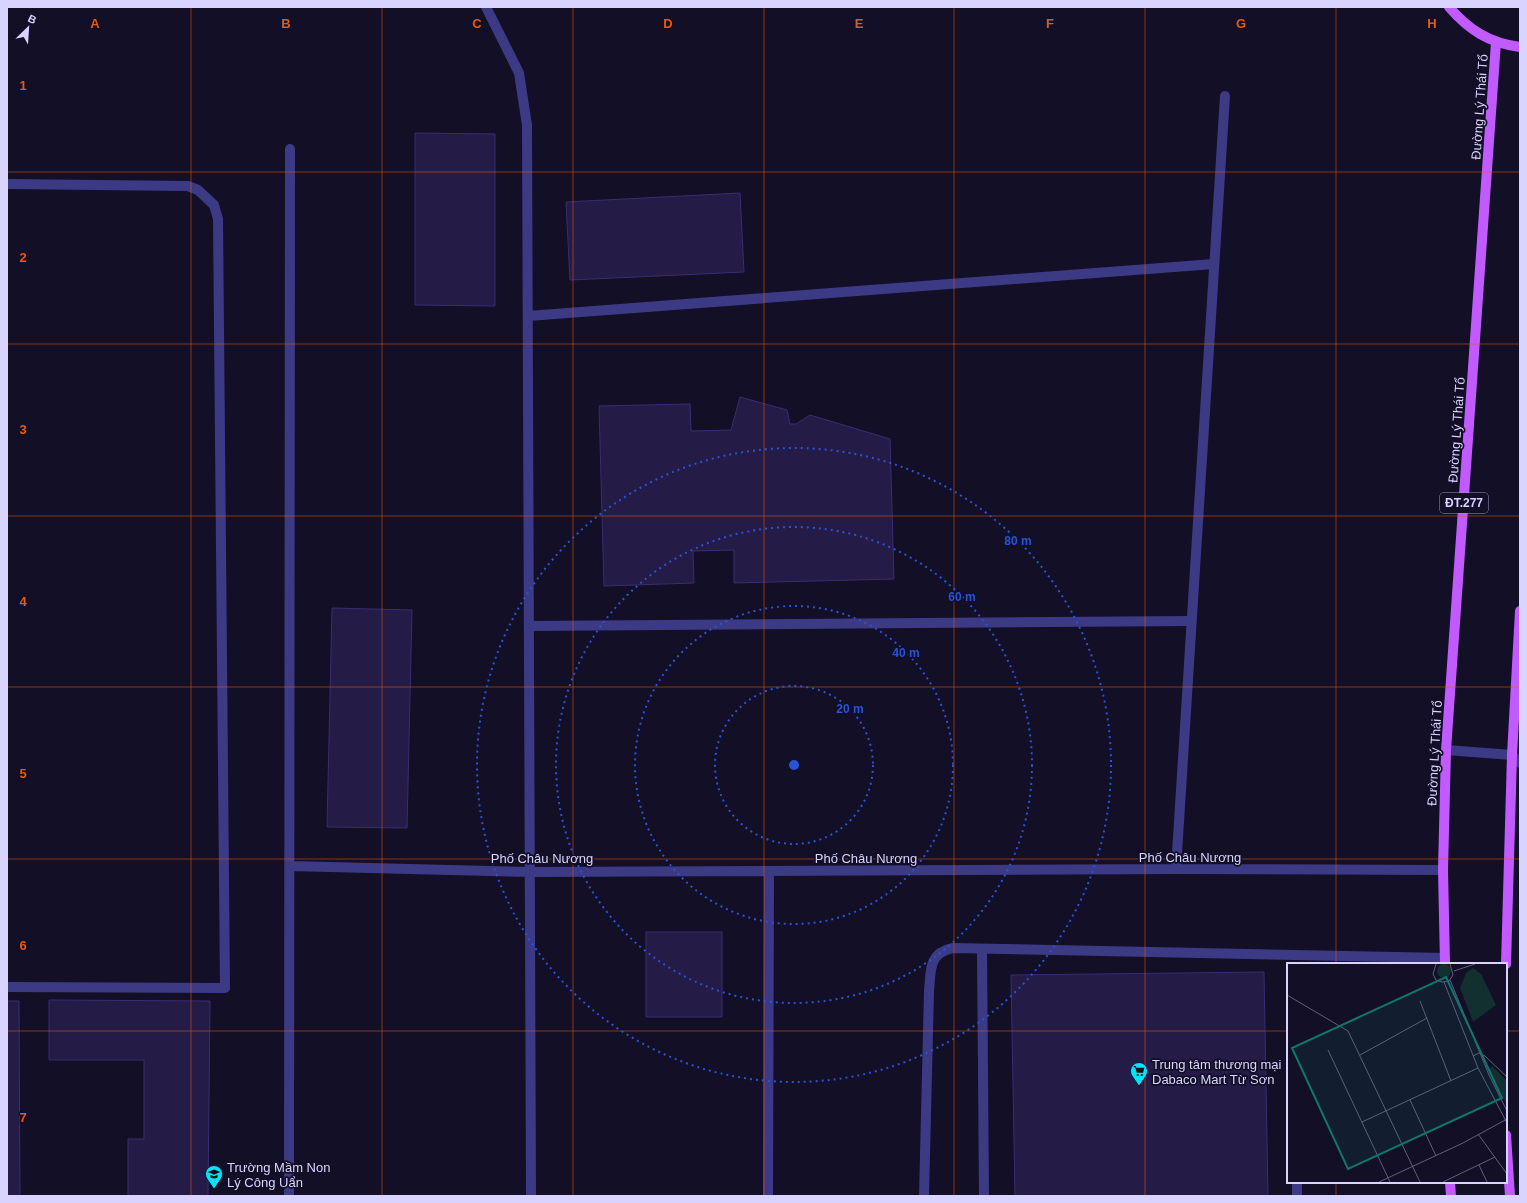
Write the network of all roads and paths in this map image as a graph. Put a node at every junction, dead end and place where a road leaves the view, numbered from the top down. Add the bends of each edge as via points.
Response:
1 (486, 7) edge
2 (1449, 7) edge
3 (1496, 42) junction
4 (1520, 46) edge
5 (1225, 96) dead end
6 (290, 149) dead end
7 (7, 184) edge
8 (1214, 264) junction
9 (528, 316) junction
10 (1520, 611) edge
11 (1191, 621) junction
12 (529, 626) junction
13 (1446, 750) junction
14 (1512, 755) junction
15 (1520, 763) edge
16 (290, 866) junction
17 (1176, 869) junction
18 (1443, 870) junction
19 (769, 871) junction
20 (530, 872) junction
21 (982, 949) junction
22 (1295, 960) edge
23 (1445, 961) edge
24 (1506, 963) edge
25 (7, 987) edge
26 (1507, 1151) edge
27 (1297, 1183) edge
28 (1450, 1183) edge
29 (289, 1196) edge
30 (531, 1196) edge
31 (768, 1196) edge
32 (924, 1196) edge
33 (984, 1196) edge
34 (1297, 1196) edge
35 (1451, 1196) edge
36 (1510, 1196) edge

1 - 9 street via 519,73 527,125
2 - 3 main road via 1472,29
3 - 4 main road
3 - 13 main road, Đường Lý Thái Tổ / ĐT.277
5 - 8 street
6 - 16 street
7 - 25 street via 188,186 198,190 214,205 218,219 224,988
8 - 9 street
8 - 11 street
9 - 12 street
10 - 14 main road
11 - 12 street
11 - 17 street
12 - 20 street
13 - 14 street
13 - 18 main road, Đường Lý Thái Tổ / ĐT.277
14 - 15 street
14 - 24 main road
16 - 20 street, Phố Châu Nương
16 - 29 street
17 - 18 street, Phố Châu Nương
17 - 19 street, Phố Châu Nương
18 - 23 main road, Đường Lý Thái Tổ / ĐT.277
19 - 20 street, Phố Châu Nương
19 - 31 street
20 - 30 street
21 - 22 street
21 - 32 street via 944,950 932,963 929,991
21 - 33 street
22 - 23 street
26 - 36 main road
27 - 34 street
28 - 35 main road

